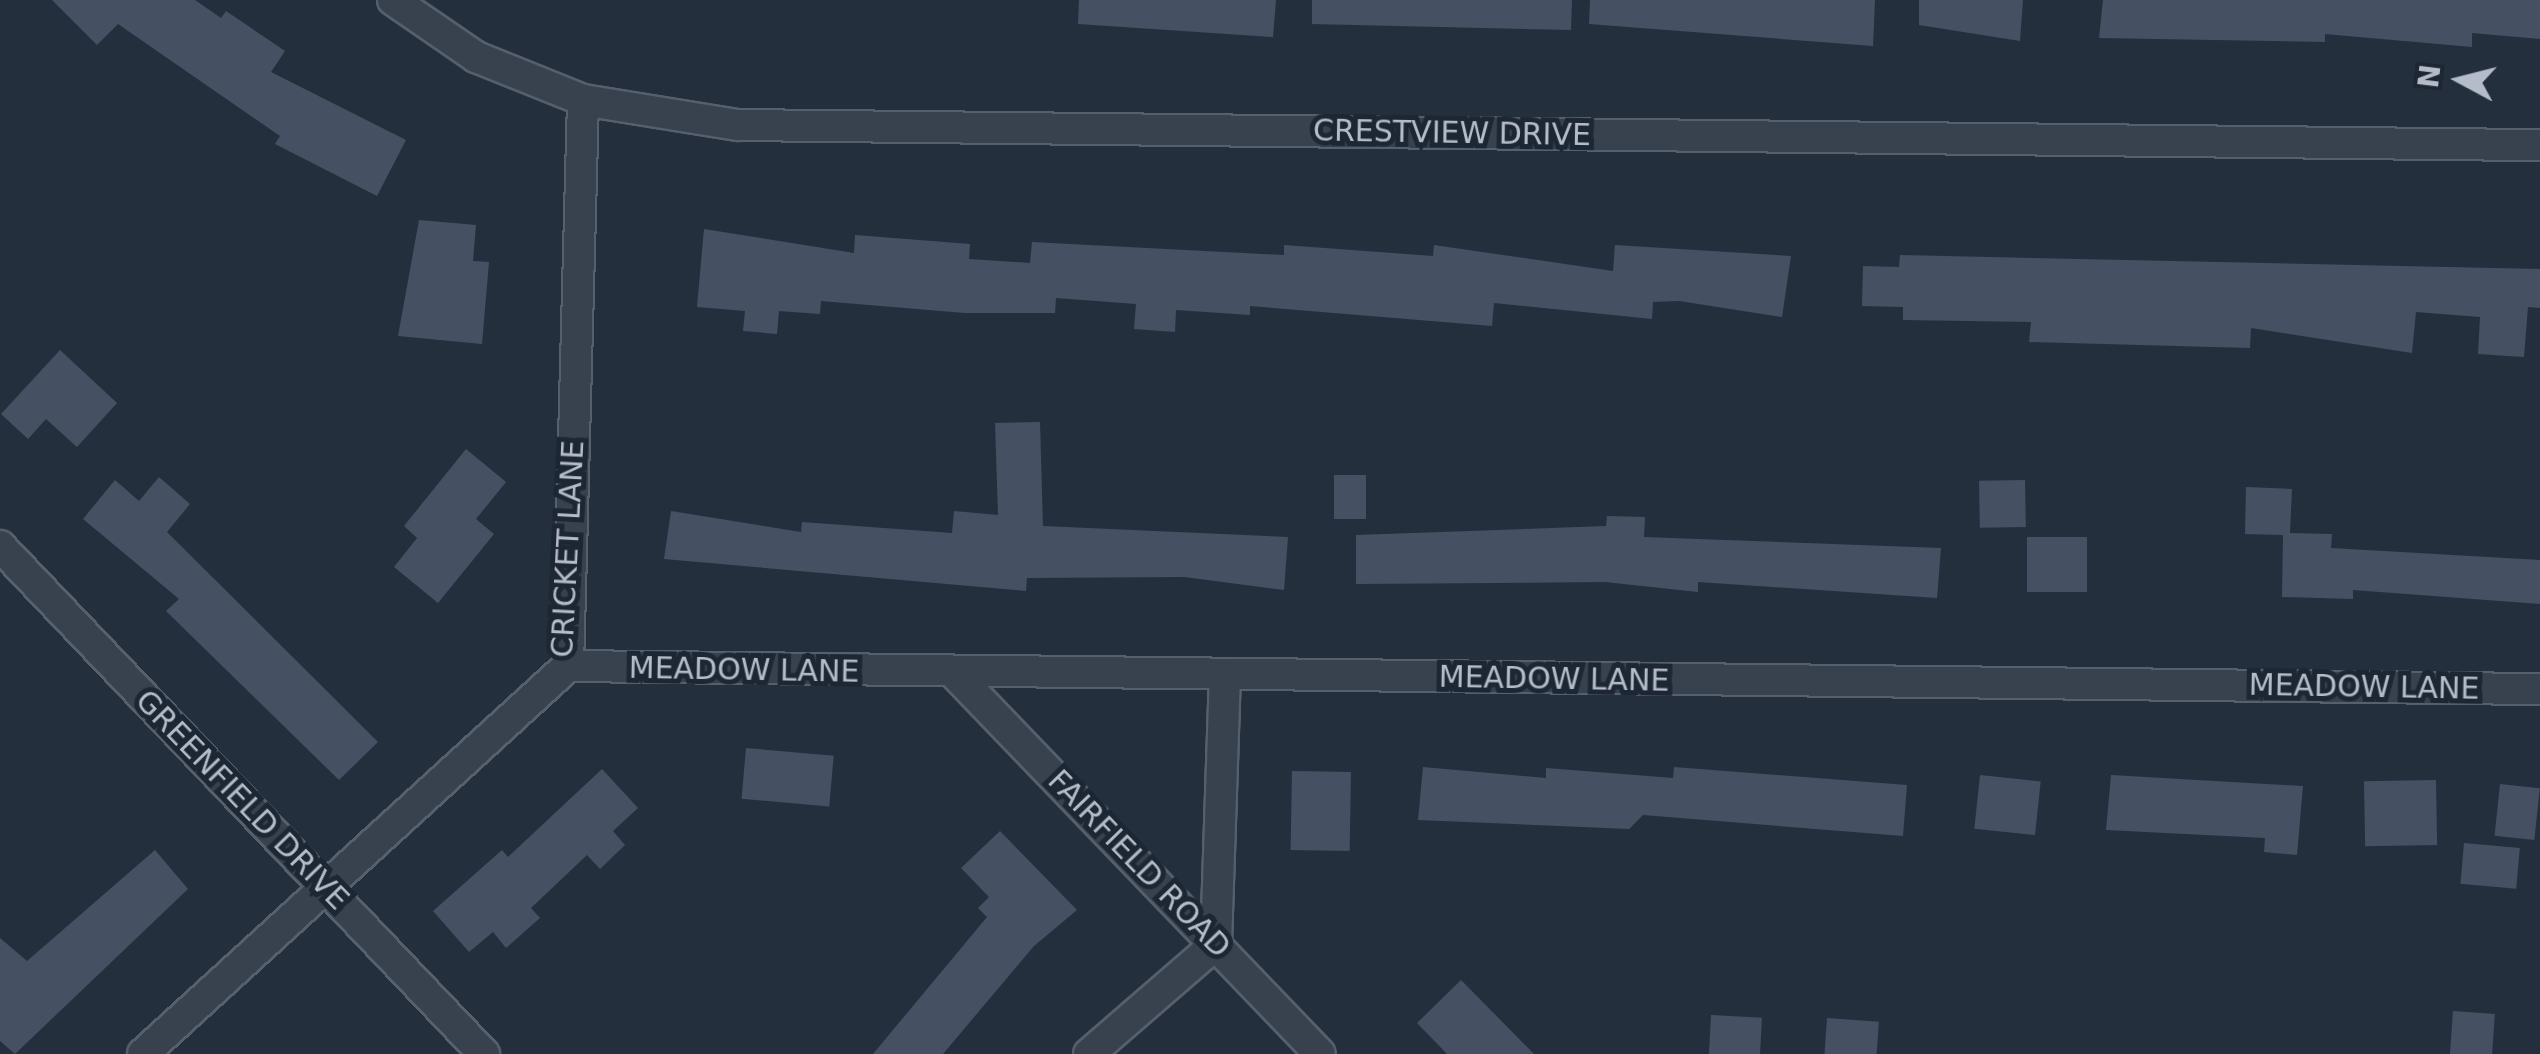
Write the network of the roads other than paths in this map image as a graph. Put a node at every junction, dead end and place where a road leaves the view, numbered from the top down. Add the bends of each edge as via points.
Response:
1 (392, 0) edge
2 (582, 100) junction
3 (2540, 145) edge
4 (0, 546) edge
5 (568, 666) junction
6 (956, 676) junction
7 (1226, 676) junction
8 (2540, 688) edge
9 (323, 884) junction
10 (1216, 944) junction
11 (143, 1054) edge
12 (484, 1054) edge
13 (1090, 1054) edge
14 (1320, 1054) edge

1 - 2 street, CRESTVIEW DRIVE via 476,57
2 - 3 street, CRESTVIEW DRIVE via 738,125
2 - 5 street, CRICKET LANE
4 - 9 street, GREENFIELD DRIVE
5 - 6 street, MEADOW LANE
5 - 9 street, CRICKET LANE
6 - 7 street, MEADOW LANE
6 - 10 street, FAIRFIELD ROAD
7 - 8 street, MEADOW LANE
7 - 10 street
9 - 11 street, CRICKET LANE
9 - 12 street, GREENFIELD DRIVE
10 - 13 street
10 - 14 street, FAIRFIELD ROAD

